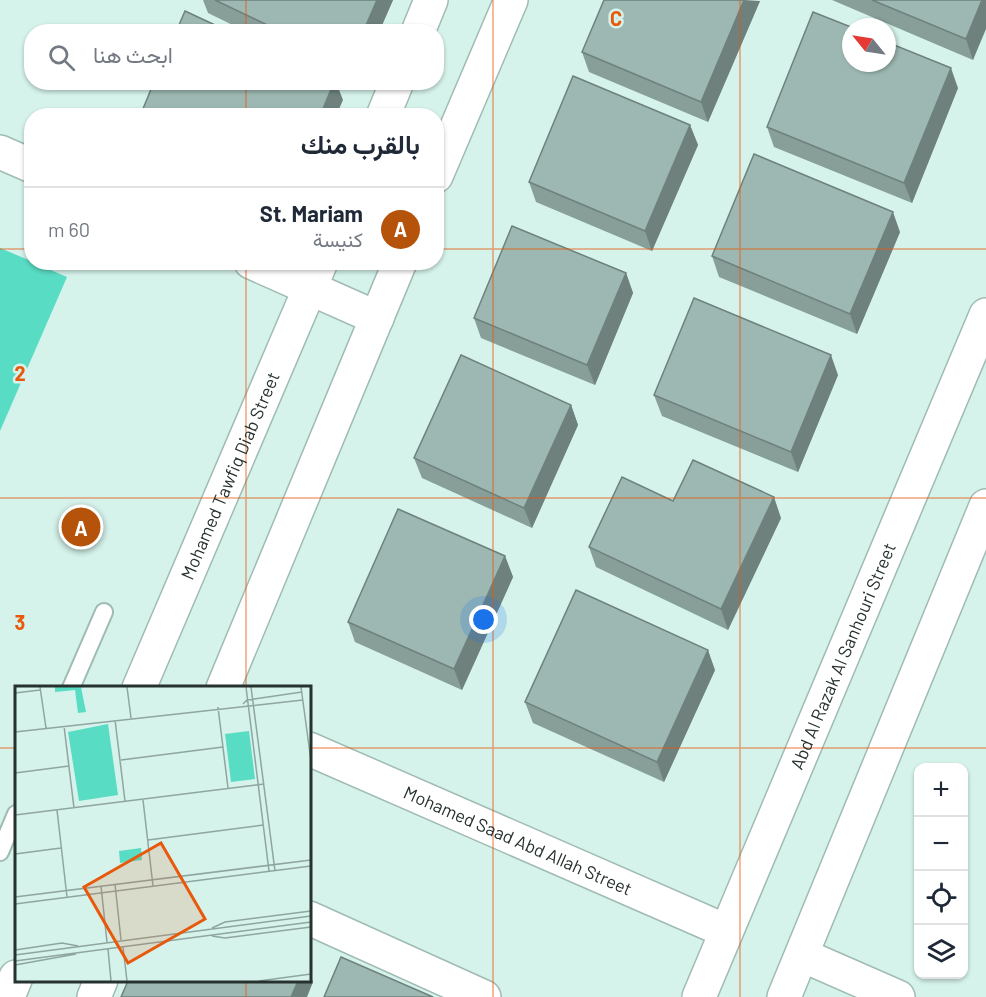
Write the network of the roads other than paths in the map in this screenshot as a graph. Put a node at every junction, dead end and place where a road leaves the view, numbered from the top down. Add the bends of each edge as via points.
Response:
1 (431, 0) edge
2 (511, 0) edge
3 (421, 24) edge
4 (394, 90) edge
5 (386, 108) edge
6 (0, 152) edge
7 (444, 157) edge
8 (24, 162) edge
9 (291, 270) edge
10 (397, 270) edge
11 (316, 275) edge
12 (986, 315) edge
13 (377, 318) junction
14 (986, 506) edge
15 (104, 612) dead end
16 (151, 684) edge
17 (72, 686) edge
18 (224, 686) edge
19 (310, 749) edge
20 (15, 816) edge
21 (0, 852) edge
22 (310, 918) edge
23 (726, 931) junction
24 (802, 955) junction
25 (15, 980) edge
26 (101, 982) edge
27 (8, 997) edge
28 (94, 997) edge
29 (484, 997) edge
30 (699, 997) edge
31 (784, 997) edge
32 (898, 997) edge

1 - 3 street
2 - 7 street
4 - 5 street
6 - 8 street
9 - 11 street
10 - 13 street
11 - 13 street
11 - 16 street, Mohamed Tawfiq Diab Street
12 - 23 street, Abd Al Razak Al Sanhouri Street
13 - 18 street
14 - 24 street
15 - 17 lane
19 - 23 street, Mohamed Saad Abd Allah Street
20 - 21 lane
22 - 29 street
23 - 30 street, Abd Al Razak Al Sanhouri Street
24 - 31 street
24 - 32 street
25 - 27 street
26 - 28 street

